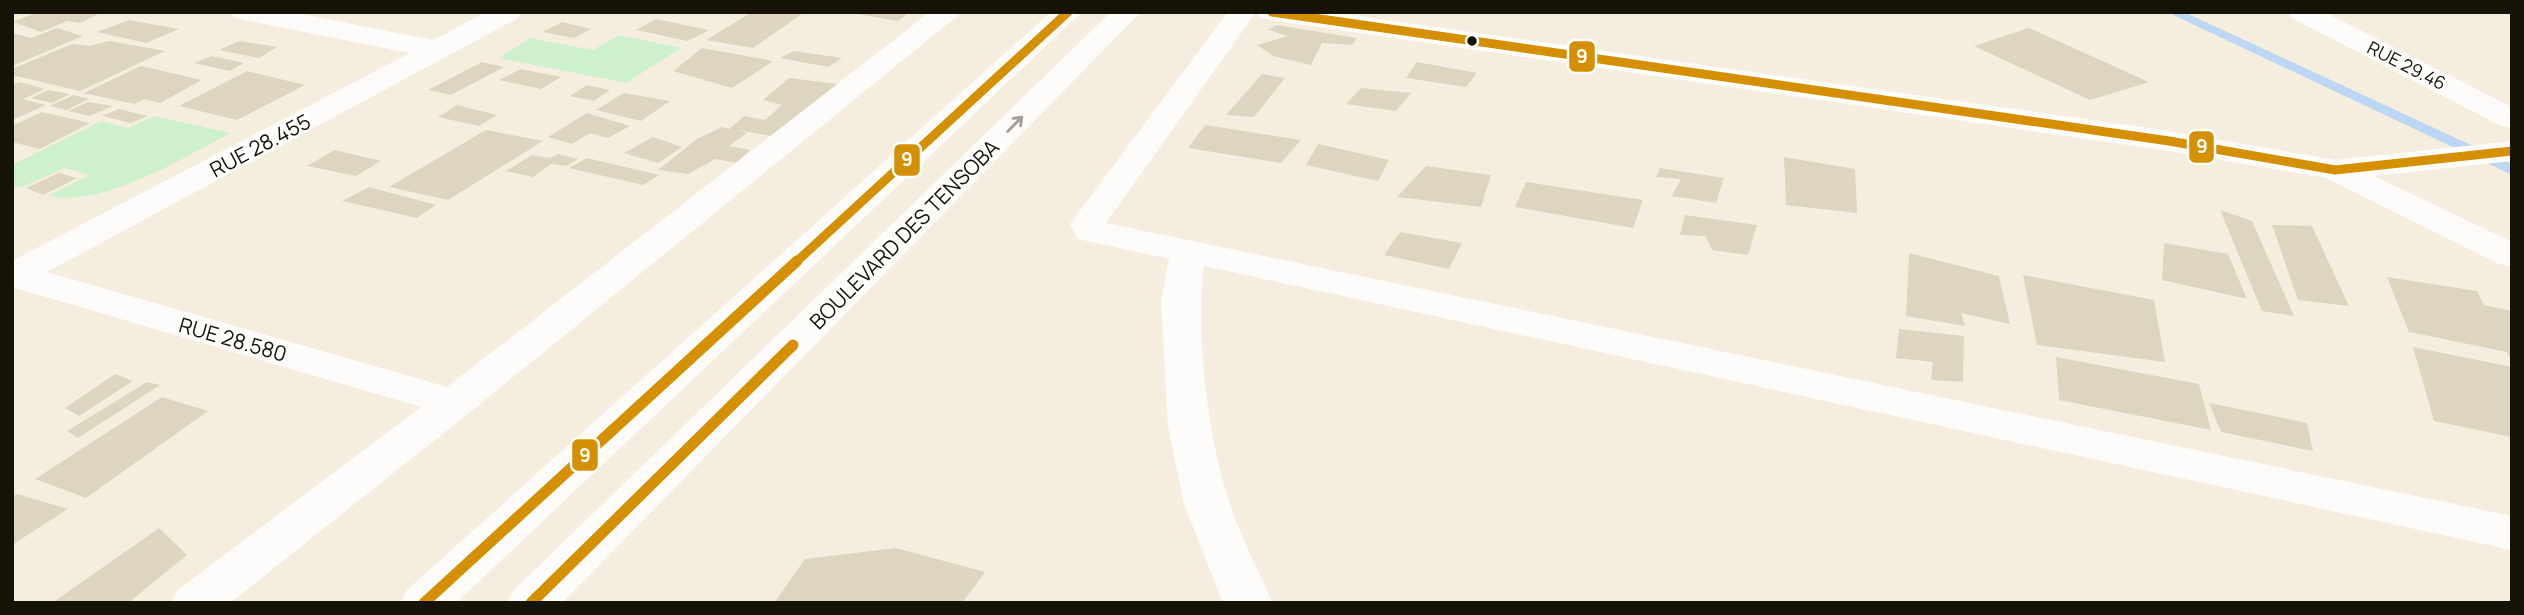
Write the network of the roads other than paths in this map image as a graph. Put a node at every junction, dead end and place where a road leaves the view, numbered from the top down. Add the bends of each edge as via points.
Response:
1 (244, 12) edge
2 (508, 12) edge
3 (948, 12) edge
4 (1068, 12) edge
5 (1127, 12) edge
6 (1242, 12) edge
7 (1270, 12) edge
8 (2302, 12) edge
9 (441, 50) junction
10 (2512, 118) edge
11 (2512, 151) edge
12 (2336, 170) junction
13 (1188, 253) junction
14 (2512, 256) edge
15 (13, 275) edge
16 (454, 403) junction
17 (2512, 533) edge
18 (195, 603) edge
19 (424, 603) edge
20 (531, 603) edge
21 (1248, 603) edge

1 - 9 street
2 - 9 street, RUE 28.455
3 - 16 street
4 - 19 street
20 -> 5 street, BOULEVARD DES TENSOBA
6 - 13 street via 1088,225 1102,235
7 - 12 street via 2169,141
8 - 10 street, RUE 29.46
9 - 15 street, RUE 28.455
11 - 12 street
12 - 14 street
13 - 17 street
13 - 21 street via 1180,302 1189,426 1207,504
15 - 16 street, RUE 28.580
16 - 18 street

